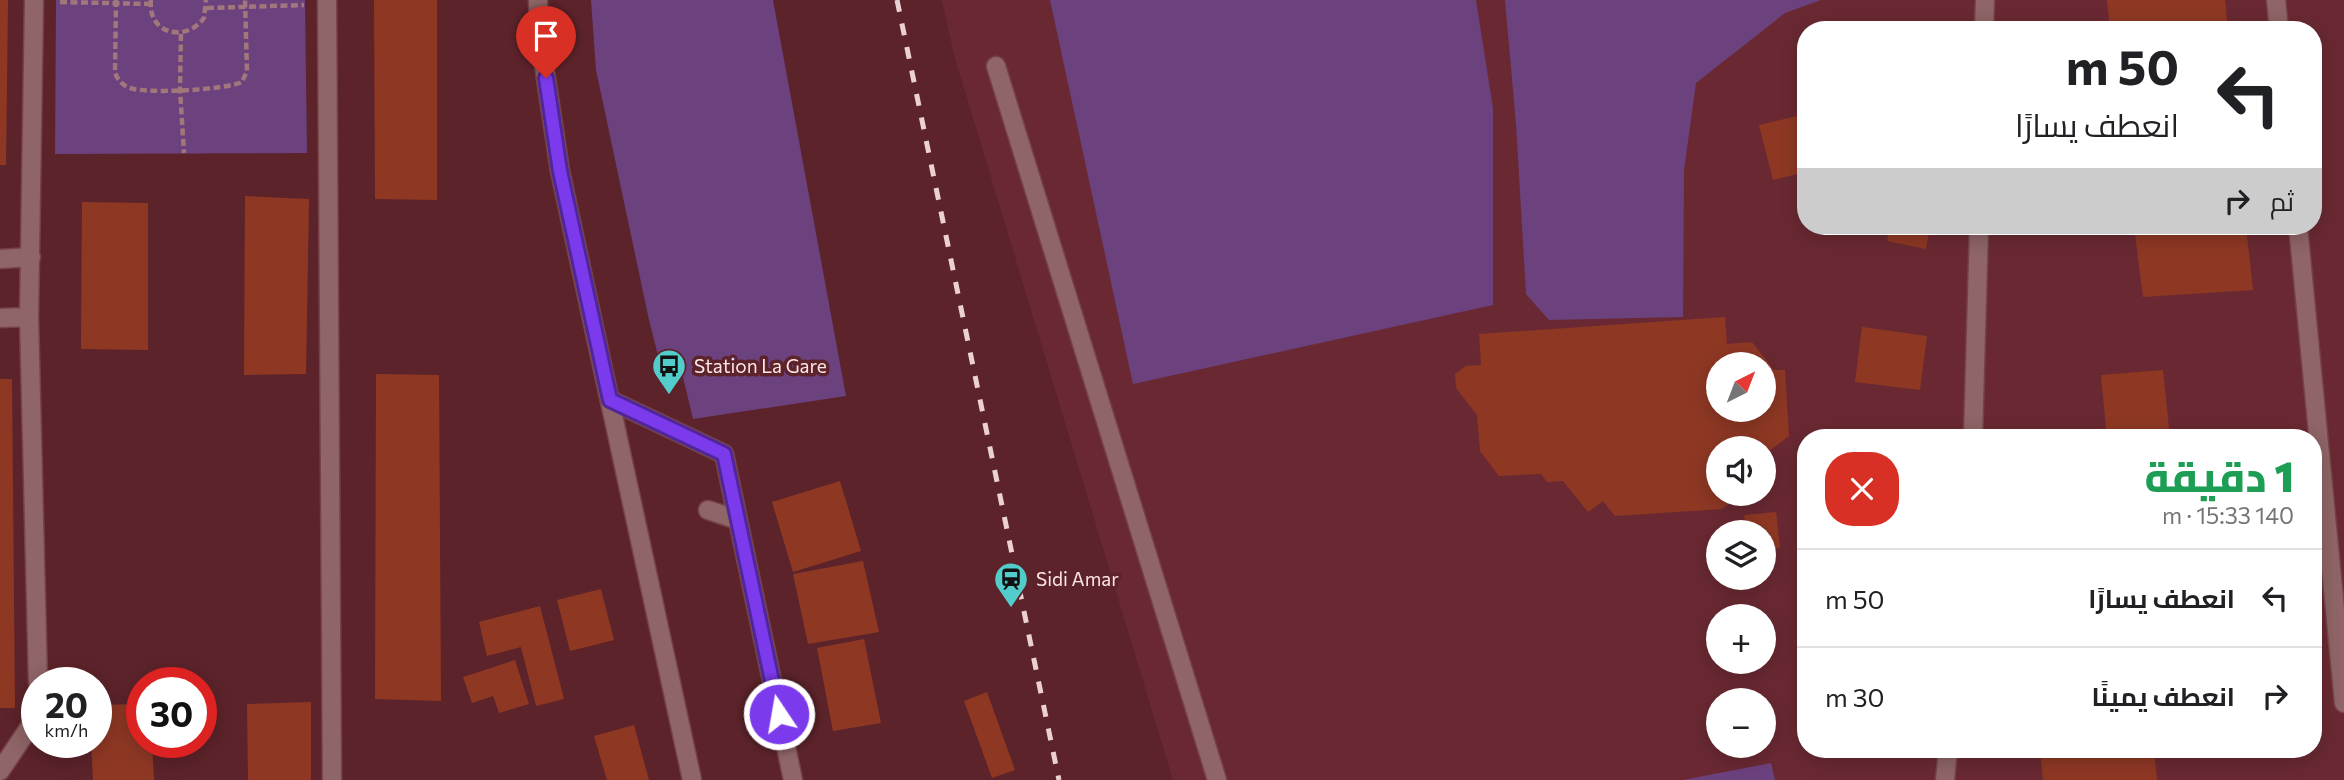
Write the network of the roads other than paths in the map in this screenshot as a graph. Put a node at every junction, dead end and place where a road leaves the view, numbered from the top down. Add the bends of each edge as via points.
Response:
1 (34, 0) edge
2 (327, 0) edge
3 (538, 0) edge
4 (1985, 0) edge
5 (2276, 0) edge
6 (1984, 21) edge
7 (2278, 21) edge
8 (996, 66) dead end
9 (1979, 235) edge
10 (2299, 235) edge
11 (31, 257) junction
12 (0, 258) edge
13 (29, 317) junction
14 (0, 318) edge
15 (610, 400) junction
16 (1973, 429) edge
17 (2321, 429) edge
18 (2322, 438) edge
19 (708, 510) dead end
20 (738, 520) junction
21 (2339, 589) edge
22 (38, 667) edge
23 (2344, 703) edge
24 (755, 705) dead end
25 (779, 714) junction
26 (21, 740) edge
27 (1947, 758) edge
28 (0, 771) edge
29 (332, 780) edge
30 (692, 780) edge
31 (793, 780) edge
32 (1217, 780) edge
33 (1945, 780) edge

1 - 11 street
2 - 29 street
3 - 15 street via 560,171
4 - 6 street
5 - 7 street
8 - 32 street
9 - 16 street
10 - 17 street
11 - 12 street
11 - 13 street
13 - 14 street
13 - 22 street
15 - 20 street via 724,454
15 - 30 street
18 - 21 street
19 - 20 street
20 - 25 street
21 - 23 street
24 - 25 street
25 - 31 street
26 - 28 street
27 - 33 street

